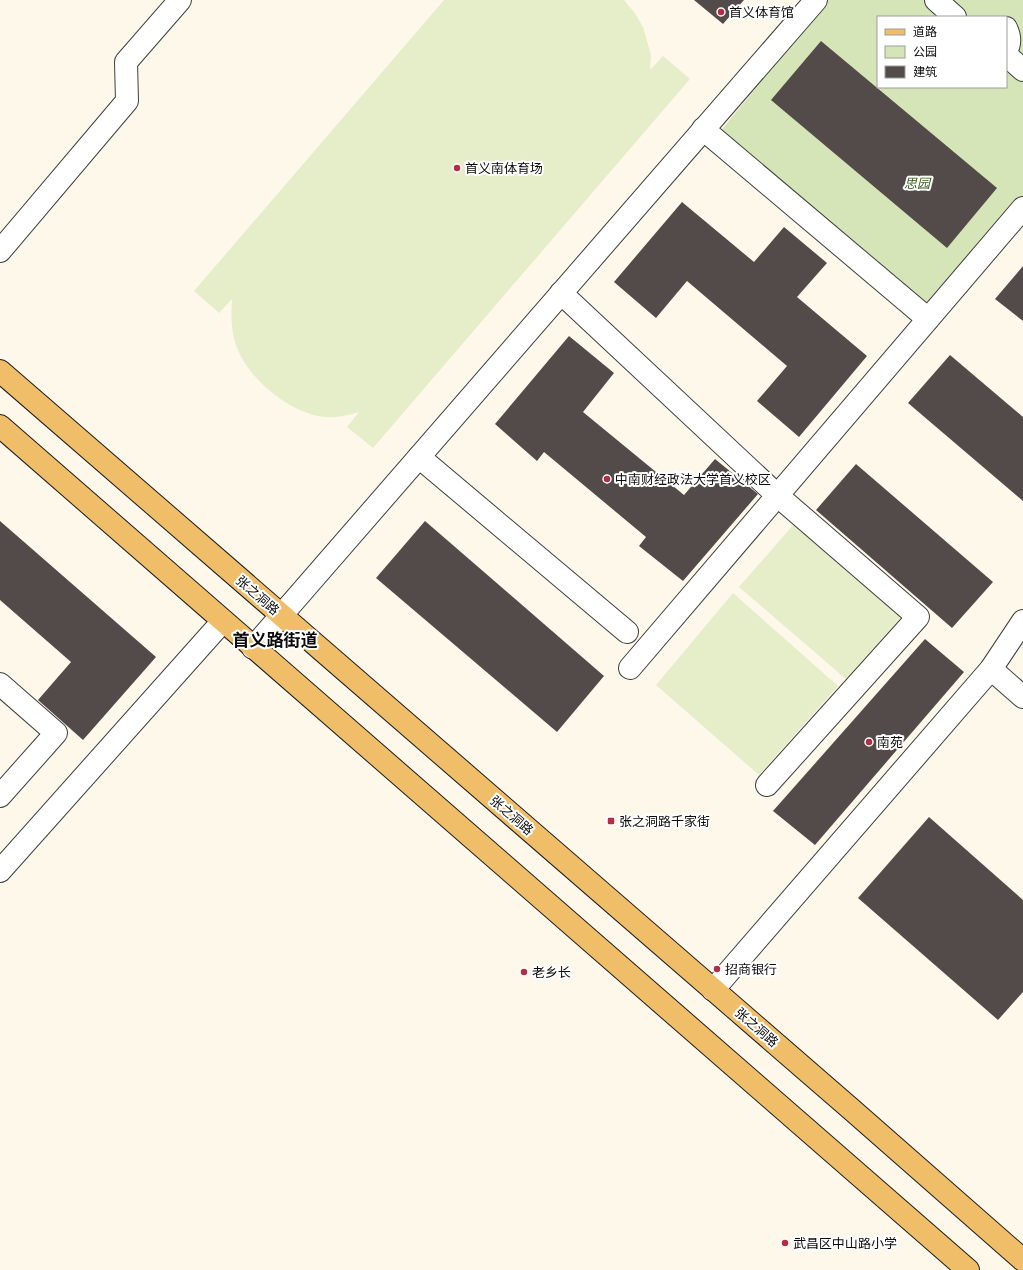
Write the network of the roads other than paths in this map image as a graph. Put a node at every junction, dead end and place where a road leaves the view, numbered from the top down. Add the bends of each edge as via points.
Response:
1 (180, 0) edge
2 (816, 0) edge
3 (936, 0) edge
4 (954, 16) edge
5 (1007, 30) edge
6 (1007, 48) edge
7 (1007, 56) edge
8 (1023, 70) edge
9 (703, 129) junction
10 (1023, 208) edge
11 (0, 252) edge
12 (560, 293) junction
13 (928, 319) junction
14 (0, 371) edge
15 (0, 426) edge
16 (419, 456) junction
17 (778, 496) junction
18 (281, 615) junction
19 (223, 621) junction
20 (1023, 621) edge
21 (627, 632) dead end
22 (253, 648) junction
23 (630, 668) dead end
24 (992, 669) junction
25 (0, 684) edge
26 (1023, 697) edge
27 (767, 785) dead end
28 (0, 796) edge
29 (0, 871) edge
30 (713, 990) junction
31 (1023, 1260) edge
32 (968, 1270) edge

1 - 11 street via 126,62 127,101
2 - 9 street
3 - 4 street
5 - 6 street via 1010,40
7 - 8 street
9 - 12 street
9 - 13 street
10 - 13 street
12 - 16 street
12 - 17 street
13 - 17 street
14 - 18 main road, 张之洞路
15 - 19 main road
16 - 18 street
16 - 21 street
17 - 23 street
17 - 27 street via 918,617
18 - 22 street
18 - 30 main road, 张之洞路
19 - 22 main road
19 - 29 street
20 - 24 street
22 - 32 main road
24 - 26 street
24 - 30 street
25 - 28 street via 56,733
30 - 31 main road, 张之洞路

